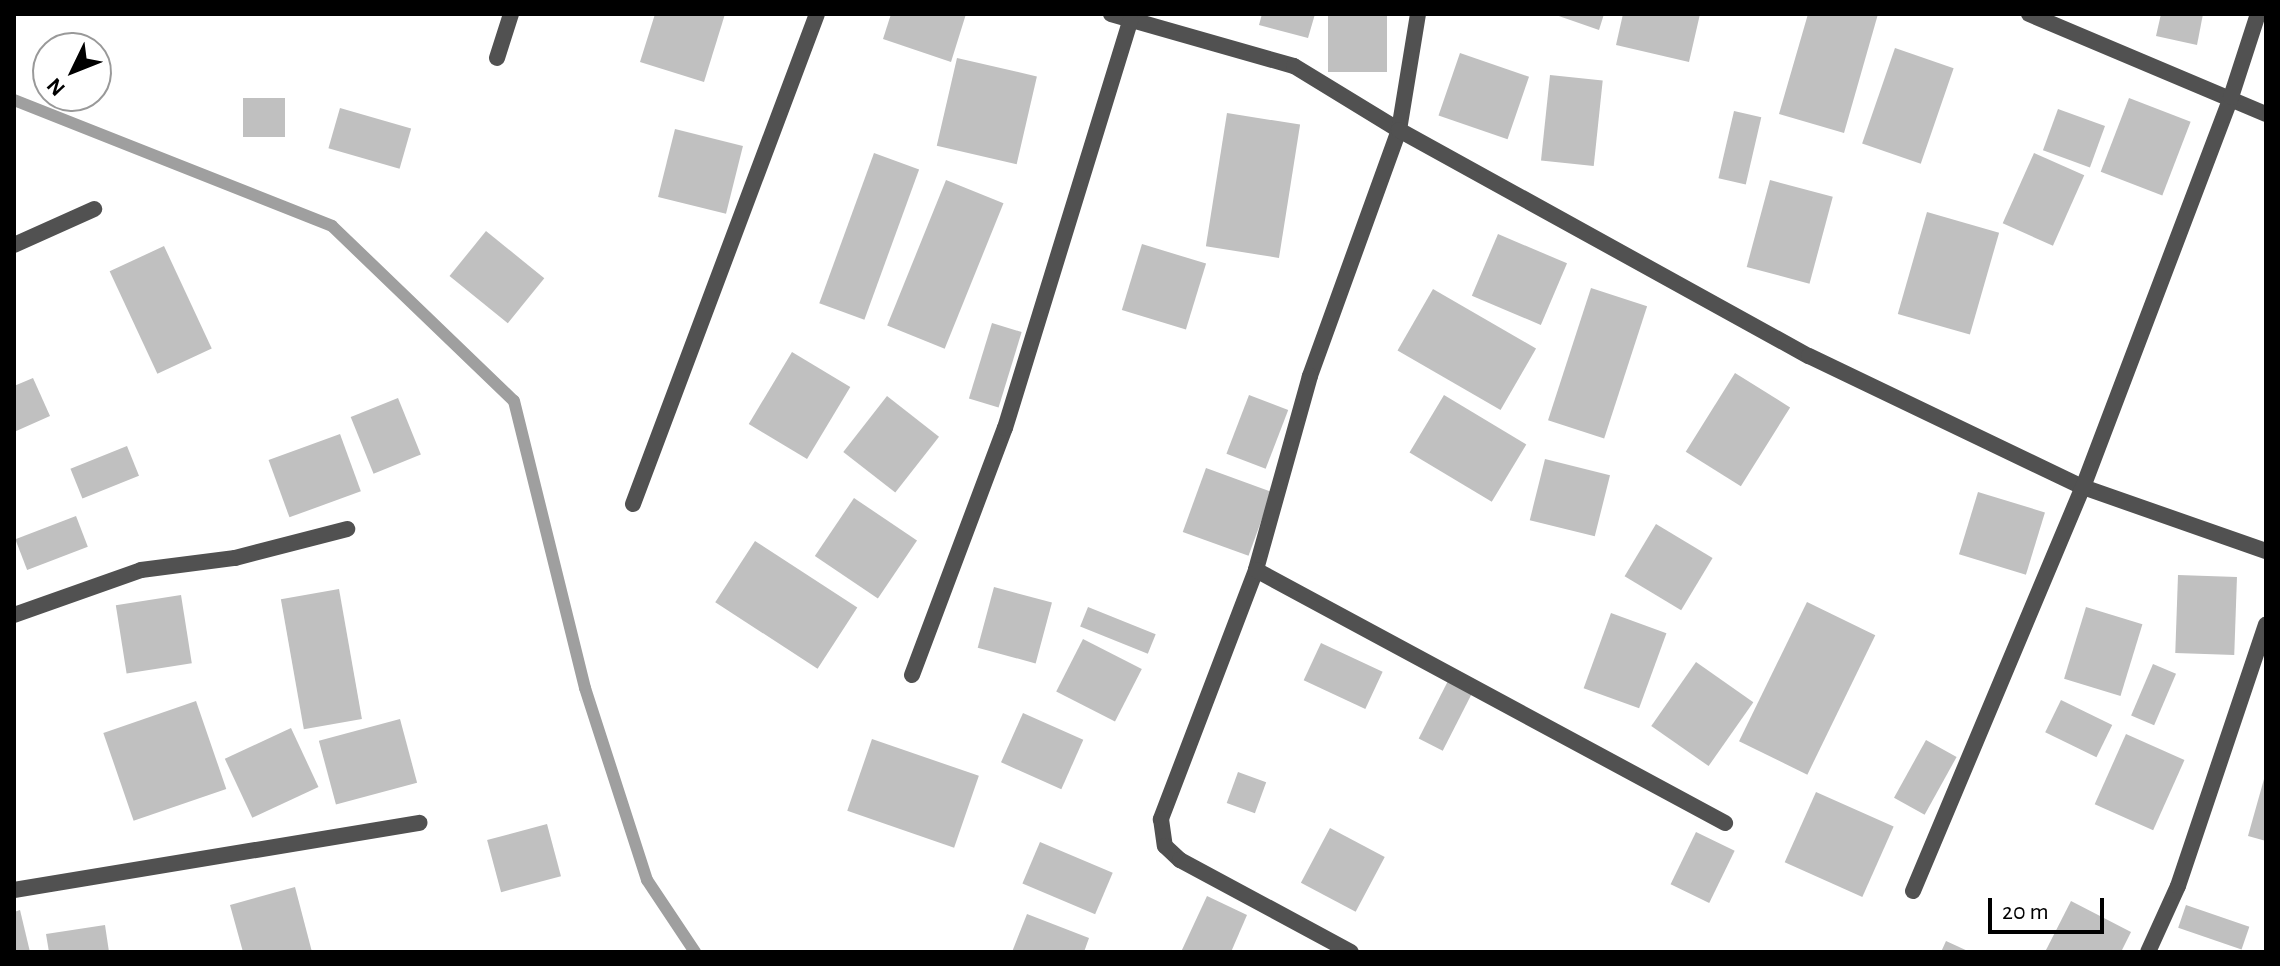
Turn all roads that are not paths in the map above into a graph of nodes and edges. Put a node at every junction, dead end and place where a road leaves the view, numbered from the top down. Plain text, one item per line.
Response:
1 (511, 14) edge
2 (817, 14) edge
3 (1111, 14) edge
4 (1418, 14) edge
5 (2029, 14) edge
6 (2258, 14) edge
7 (1130, 21) junction
8 (497, 58) dead end
9 (2231, 97) junction
10 (2266, 114) edge
11 (1399, 130) junction
12 (94, 209) dead end
13 (14, 245) edge
14 (2083, 487) junction
15 (633, 504) dead end
16 (347, 529) dead end
17 (2266, 551) edge
18 (1256, 570) junction
19 (14, 615) edge
20 (2266, 624) edge
21 (912, 675) dead end
22 (419, 823) dead end
23 (1725, 823) dead end
24 (14, 890) edge
25 (1913, 891) dead end
26 (1351, 952) edge
27 (2148, 952) edge

1 - 8 street
2 - 15 street
3 - 7 street
4 - 11 street
5 - 9 street
6 - 9 street
7 - 11 street
7 - 21 street
9 - 10 street
9 - 14 street
11 - 14 street
11 - 18 street
12 - 13 street
14 - 17 street
14 - 25 street
16 - 19 street
18 - 23 street
18 - 26 street
20 - 27 street
22 - 24 street

